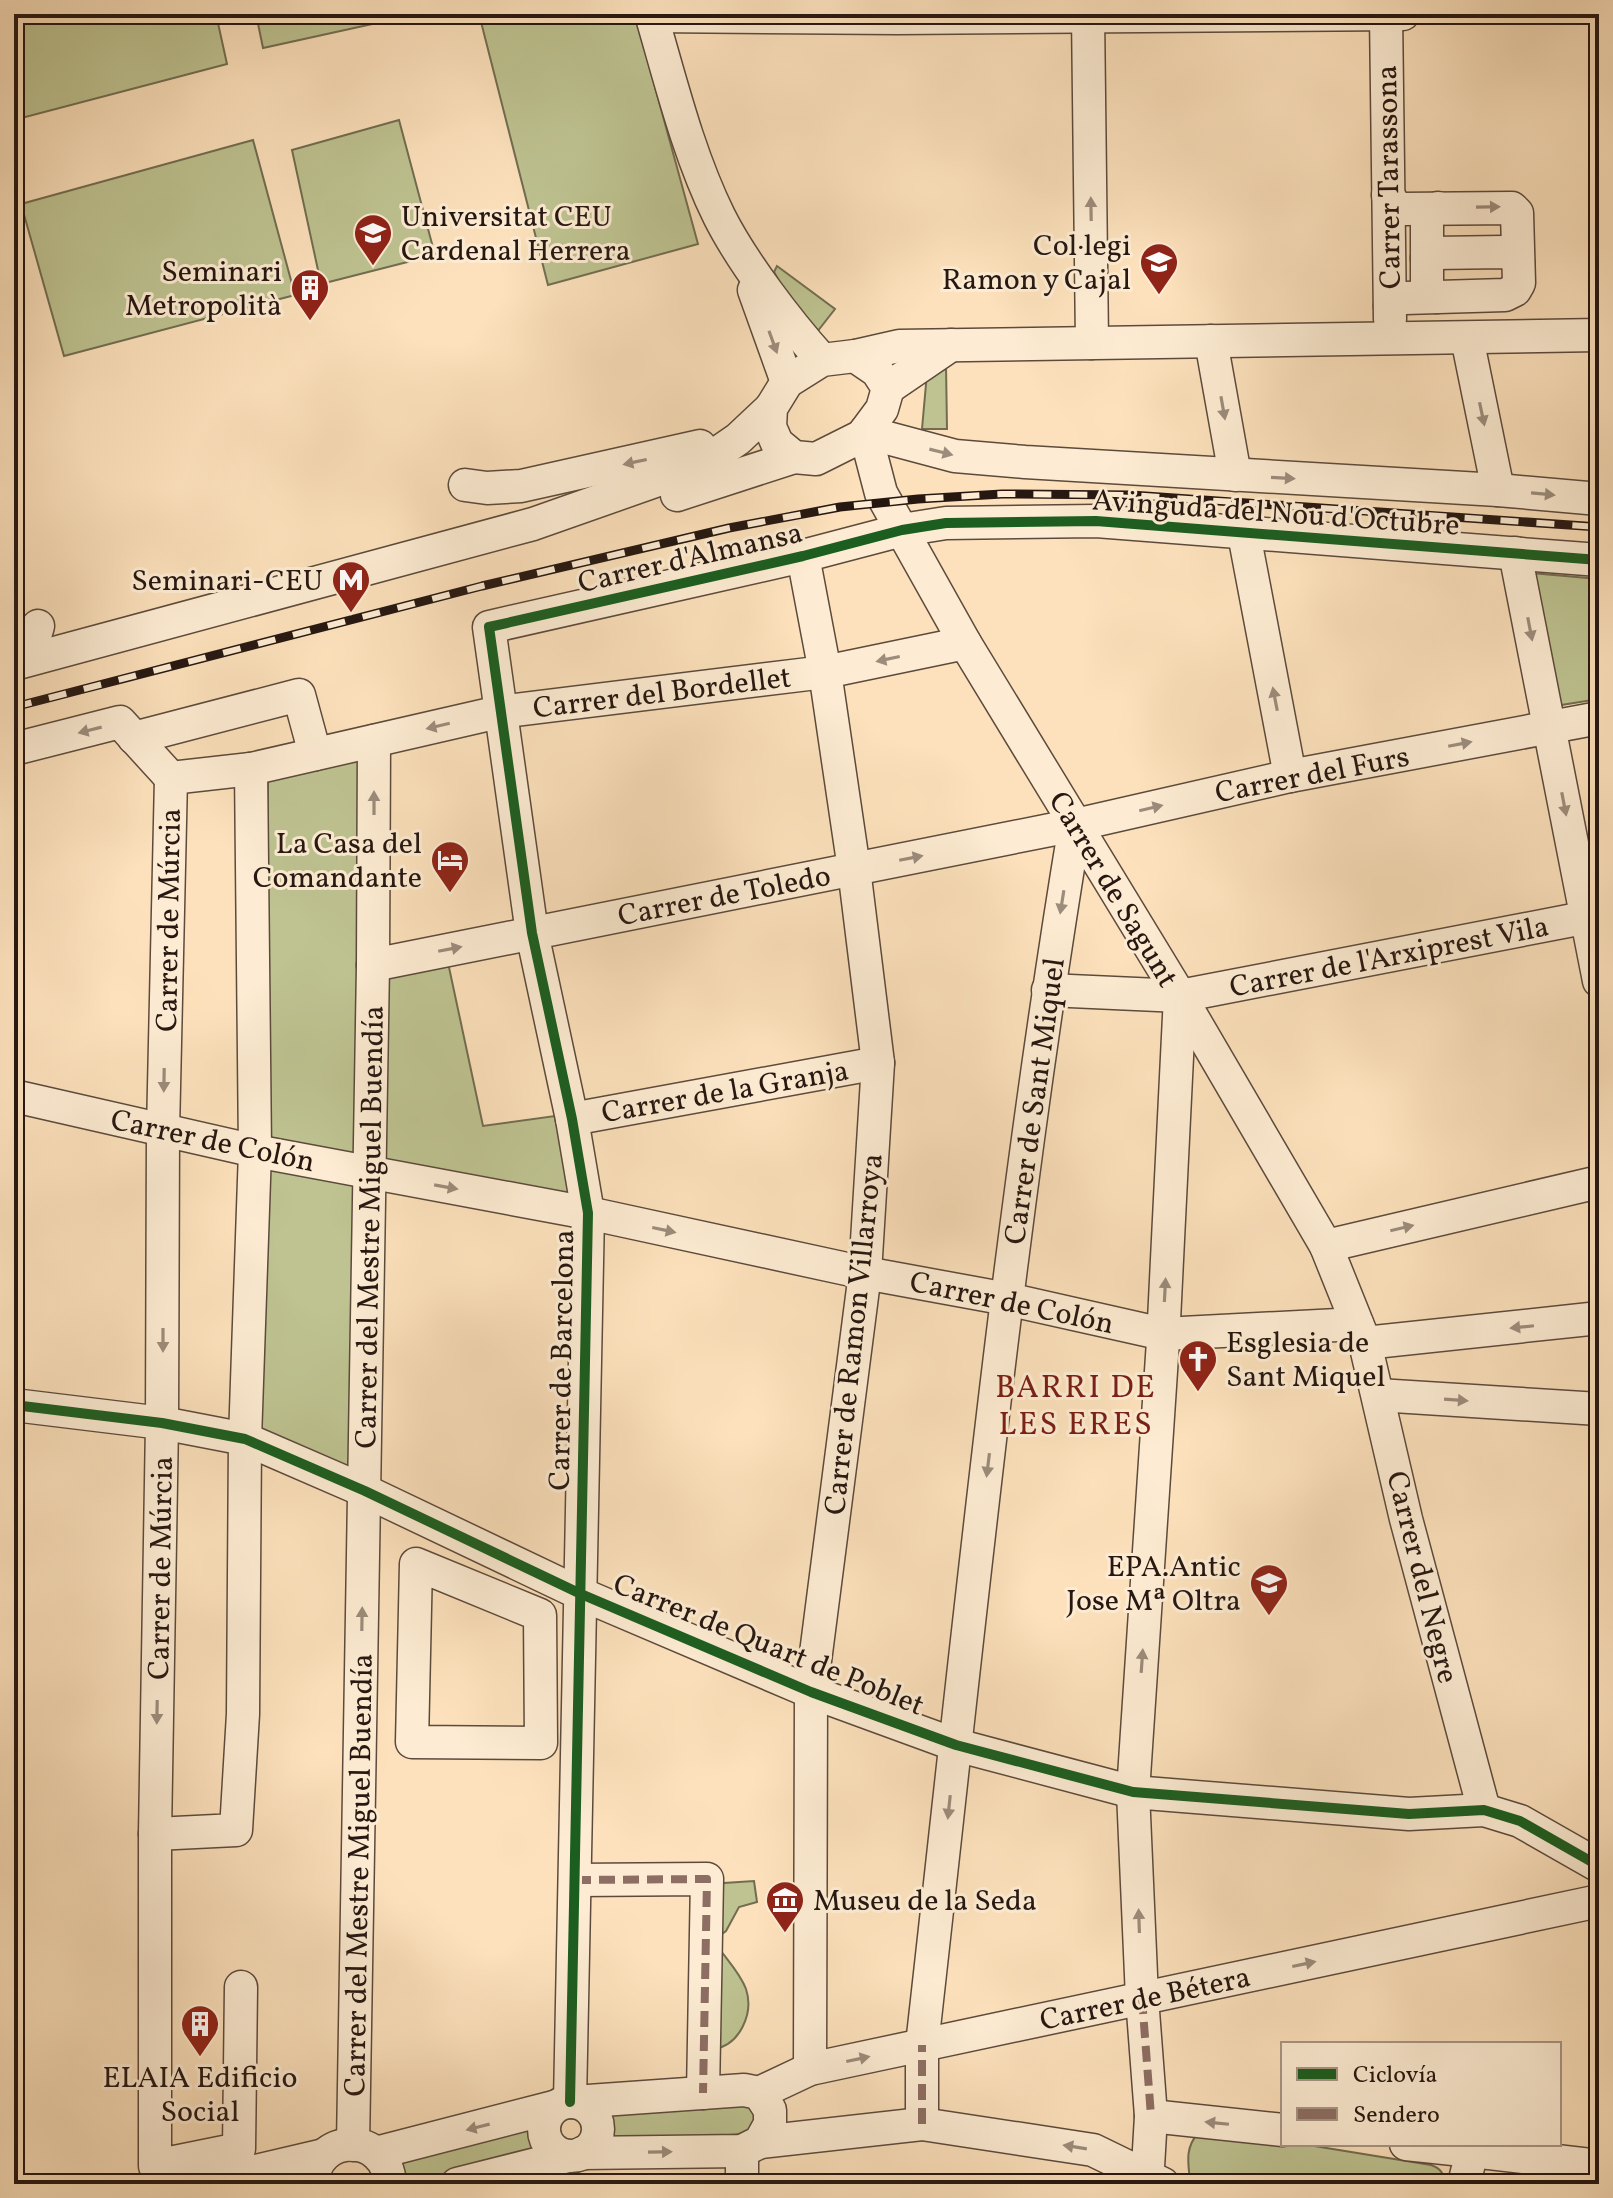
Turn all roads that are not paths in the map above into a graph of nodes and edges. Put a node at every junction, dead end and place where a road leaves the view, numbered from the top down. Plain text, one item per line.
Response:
1 (1386, 14) edge
2 (1403, 14) edge
3 (652, 15) edge
4 (1088, 15) edge
5 (898, 16) edge
6 (1388, 195) junction
7 (1438, 208) junction
8 (740, 250) junction
9 (1427, 258) junction
10 (1518, 263) junction
11 (1436, 297) junction
12 (1390, 306) junction
13 (1599, 335) edge
14 (1467, 338) junction
15 (1390, 340) junction
16 (1211, 341) junction
17 (1092, 343) junction
18 (952, 345) junction
19 (855, 356) junction
20 (822, 360) junction
21 (888, 388) junction
22 (779, 395) junction
23 (873, 436) junction
24 (738, 439) junction
25 (818, 461) junction
26 (1235, 475) junction
27 (465, 485) dead end
28 (880, 486) junction
29 (1498, 490) junction
30 (1599, 499) edge
31 (649, 506) junction
32 (533, 524) junction
33 (902, 530) junction
34 (1244, 534) junction
35 (1515, 553) junction
36 (803, 556) junction
37 (1599, 560) edge
38 (38, 626) dead end
39 (489, 627) joint
40 (965, 643) junction
41 (14, 651) edge
42 (14, 664) edge
43 (825, 672) junction
44 (499, 712) junction
45 (1599, 718) edge
46 (1550, 728) junction
47 (134, 738) junction
48 (374, 741) junction
49 (14, 749) edge
50 (315, 754) junction
51 (251, 769) junction
52 (1290, 776) junction
53 (171, 778) junction
54 (1075, 825) junction
55 (854, 869) junction
56 (1592, 917) edge
57 (532, 933) junction
58 (373, 965) junction
59 (1599, 981) edge
60 (1048, 990) junction
61 (1180, 996) junction
62 (878, 1063) junction
63 (14, 1096) edge
64 (572, 1119) junction
65 (163, 1131) junction
66 (255, 1151) junction
67 (369, 1173) junction
68 (1599, 1182) edge
69 (588, 1213) junction
70 (1326, 1246) junction
71 (865, 1273) junction
72 (1007, 1299) junction
73 (1599, 1318) edge
74 (1163, 1334) junction
75 (1361, 1334) junction
76 (1378, 1395) junction
77 (14, 1405) edge
78 (1599, 1409) edge
79 (162, 1423) junction
80 (245, 1439) junction
81 (365, 1491) junction
82 (581, 1594) junction
83 (811, 1692) junction
84 (361, 1708) junction
85 (413, 1708) junction
86 (956, 1745) junction
87 (1133, 1792) junction
88 (1484, 1810) junction
89 (155, 1834) junction
90 (1599, 1866) edge
91 (575, 1880) junction
92 (1599, 1901) edge
93 (241, 1987) dead end
94 (1142, 1998) junction
95 (922, 2045) junction
96 (810, 2069) junction
97 (703, 2093) junction
98 (759, 2093) junction
99 (566, 2104) junction
100 (1151, 2116) junction
101 (922, 2124) junction
102 (1281, 2130) edge
103 (751, 2146) junction
104 (1425, 2146) edge
105 (1472, 2151) junction
106 (342, 2159) edge
107 (575, 2162) edge
108 (1599, 2166) edge
109 (1152, 2181) edge
110 (201, 2184) edge
111 (390, 2184) edge
112 (457, 2184) edge
113 (742, 2184) edge
114 (1464, 2184) edge

1 - 2 street
1 - 4 street
1 - 6 street, Carrer Tarassona
3 - 5 street
3 - 8 street
4 - 5 street
17 -> 4 street
6 - 7 street
6 - 12 street, Carrer Tarassona
7 - 9 street
7 -> 10 street
8 - 20 street
8 -> 22 street
9 - 10 street
9 - 11 street
10 - 11 street
11 - 12 street
12 - 15 street, Carrer Tarassona
13 - 14 street
14 - 15 street
14 -> 29 street
15 - 16 street
16 - 17 street
16 -> 26 street
17 - 18 street
18 - 19 street
18 - 21 street
19 - 20 street
19 - 21 street
20 - 22 street
21 - 23 street
22 - 24 street
22 - 25 street
23 - 25 street
23 -> 26 street, Avinguda del Nou d'Octubre
23 - 28 street, Carrer de Sagunt
24 -> 27 street
24 - 32 street
25 - 28 street
25 - 31 street
25 - 31 street
26 -> 29 street, Avinguda del Nou d'Octubre
28 - 33 street, Carrer de Sagunt
29 -> 30 street, Avinguda del Nou d'Octubre
31 - 32 street
32 - 42 street
33 - 34 street, Avinguda del Nou d'Octubre
33 - 36 street, Carrer d'Almansa
33 - 40 street, Carrer de Sagunt
34 - 35 street, Avinguda del Nou d'Octubre
52 -> 34 street
35 - 37 street, Avinguda del Nou d'Octubre
35 -> 46 street
36 - 39 street, Carrer d'Almansa
36 - 43 street, Carrer de Ramon Villarroya
38 - 41 street
39 - 44 street, Carrer de Barcelona
40 -> 43 street, Carrer del Bordellet
40 - 54 street, Carrer de Sagunt
43 - 44 street, Carrer del Bordellet
43 - 55 street, Carrer de Ramon Villarroya
44 -> 48 street, Carrer del Bordellet
44 - 57 street, Carrer de Barcelona
45 - 46 street, Carrer del Furs
52 -> 46 street, Carrer del Furs
46 -> 56 street
47 -> 49 street
47 - 50 street
47 - 53 street
48 - 50 street, Carrer del Bordellet
58 -> 48 street, Carrer del Mestre Miguel Buendía
50 - 51 street, Carrer del Bordellet
51 - 53 street, Carrer del Bordellet
51 - 66 street
54 -> 52 street, Carrer del Furs
53 -> 65 street, Carrer de Múrcia
55 -> 54 street, Carrer de Toledo
54 -> 60 street, Carrer de Sant Miquel
54 - 61 street, Carrer de Sagunt
55 - 57 street, Carrer de Toledo
55 - 62 street, Carrer de Ramon Villarroya
56 - 59 street
56 - 61 street, Carrer de l'Arxiprest Vila
58 -> 57 street, Carrer de Toledo
57 - 64 street, Carrer de Barcelona
58 - 67 street, Carrer del Mestre Miguel Buendía
60 - 61 street, Carrer de l'Arxiprest Vila
60 - 72 street, Carrer de Sant Miquel
61 - 70 street, Carrer de Sagunt
74 -> 61 street
62 - 64 street, Carrer de la Granja
62 - 71 street, Carrer de Ramon Villarroya
63 - 65 street, Carrer de Colón
64 - 69 street, Carrer de Barcelona
65 - 66 street, Carrer de Colón
65 -> 79 street, Carrer de Múrcia
66 - 67 street, Carrer de Colón
66 - 80 street
67 -> 69 street, Carrer de Colón
67 - 81 street, Carrer del Mestre Miguel Buendía
70 -> 68 street
69 -> 71 street, Carrer de Colón
69 - 82 street, Carrer de Barcelona
70 - 75 street, Carrer de Sagunt
71 - 72 street, Carrer de Colón
71 - 83 street, Carrer de Ramon Villarroya
72 - 74 street, Carrer de Colón
72 -> 86 street, Carrer de Sant Miquel
73 -> 75 street, Carrer de Colón
74 - 75 street, Carrer de Colón
87 -> 74 street
75 - 76 street, Carrer del Negre
76 -> 78 street
76 - 88 street, Carrer del Negre
77 - 79 street, Carrer de Quart de Poblet
79 - 80 street, Carrer de Quart de Poblet
79 -> 89 street, Carrer de Múrcia
80 - 81 street, Carrer de Quart de Poblet
80 - 89 street
81 - 82 street, Carrer de Quart de Poblet
84 -> 81 street, Carrer del Mestre Miguel Buendía
82 - 83 street, Carrer de Quart de Poblet
82 - 91 street, Carrer de Barcelona
83 - 86 street, Carrer de Quart de Poblet
83 - 96 street, Carrer de Ramon Villarroya
84 - 85 street
84 - 106 street, Carrer del Mestre Miguel Buendía
85 - 85 street
86 - 87 street, Carrer de Quart de Poblet
86 -> 95 street, Carrer de Sant Miquel
87 - 88 street, Carrer de Quart de Poblet
94 -> 87 street
88 - 90 street, Carrer de Quart de Poblet
89 - 93 street, Carrer de Múrcia
91 - 97 street
91 - 99 street, Carrer de Barcelona
94 -> 92 street, Carrer de Bétera
94 - 95 street, Carrer de Bétera
94 - 100 street
96 -> 95 street, Carrer de Bétera
95 - 101 street, Carrer de Sant Miquel
96 - 98 street, Carrer de Bétera
97 - 98 street, Carrer de Bétera
97 - 99 street, Carrer de Bétera
98 - 103 street
99 -> 106 street, Carrer de Bétera
99 - 107 street
99 - 107 street
102 -> 100 street
100 - 109 street
101 - 103 street
109 -> 101 street
107 -> 103 street
103 - 113 street
104 - 105 street
105 - 108 street
105 - 114 street
106 - 110 street, Carrer de Bétera
106 - 111 street
107 - 112 street

